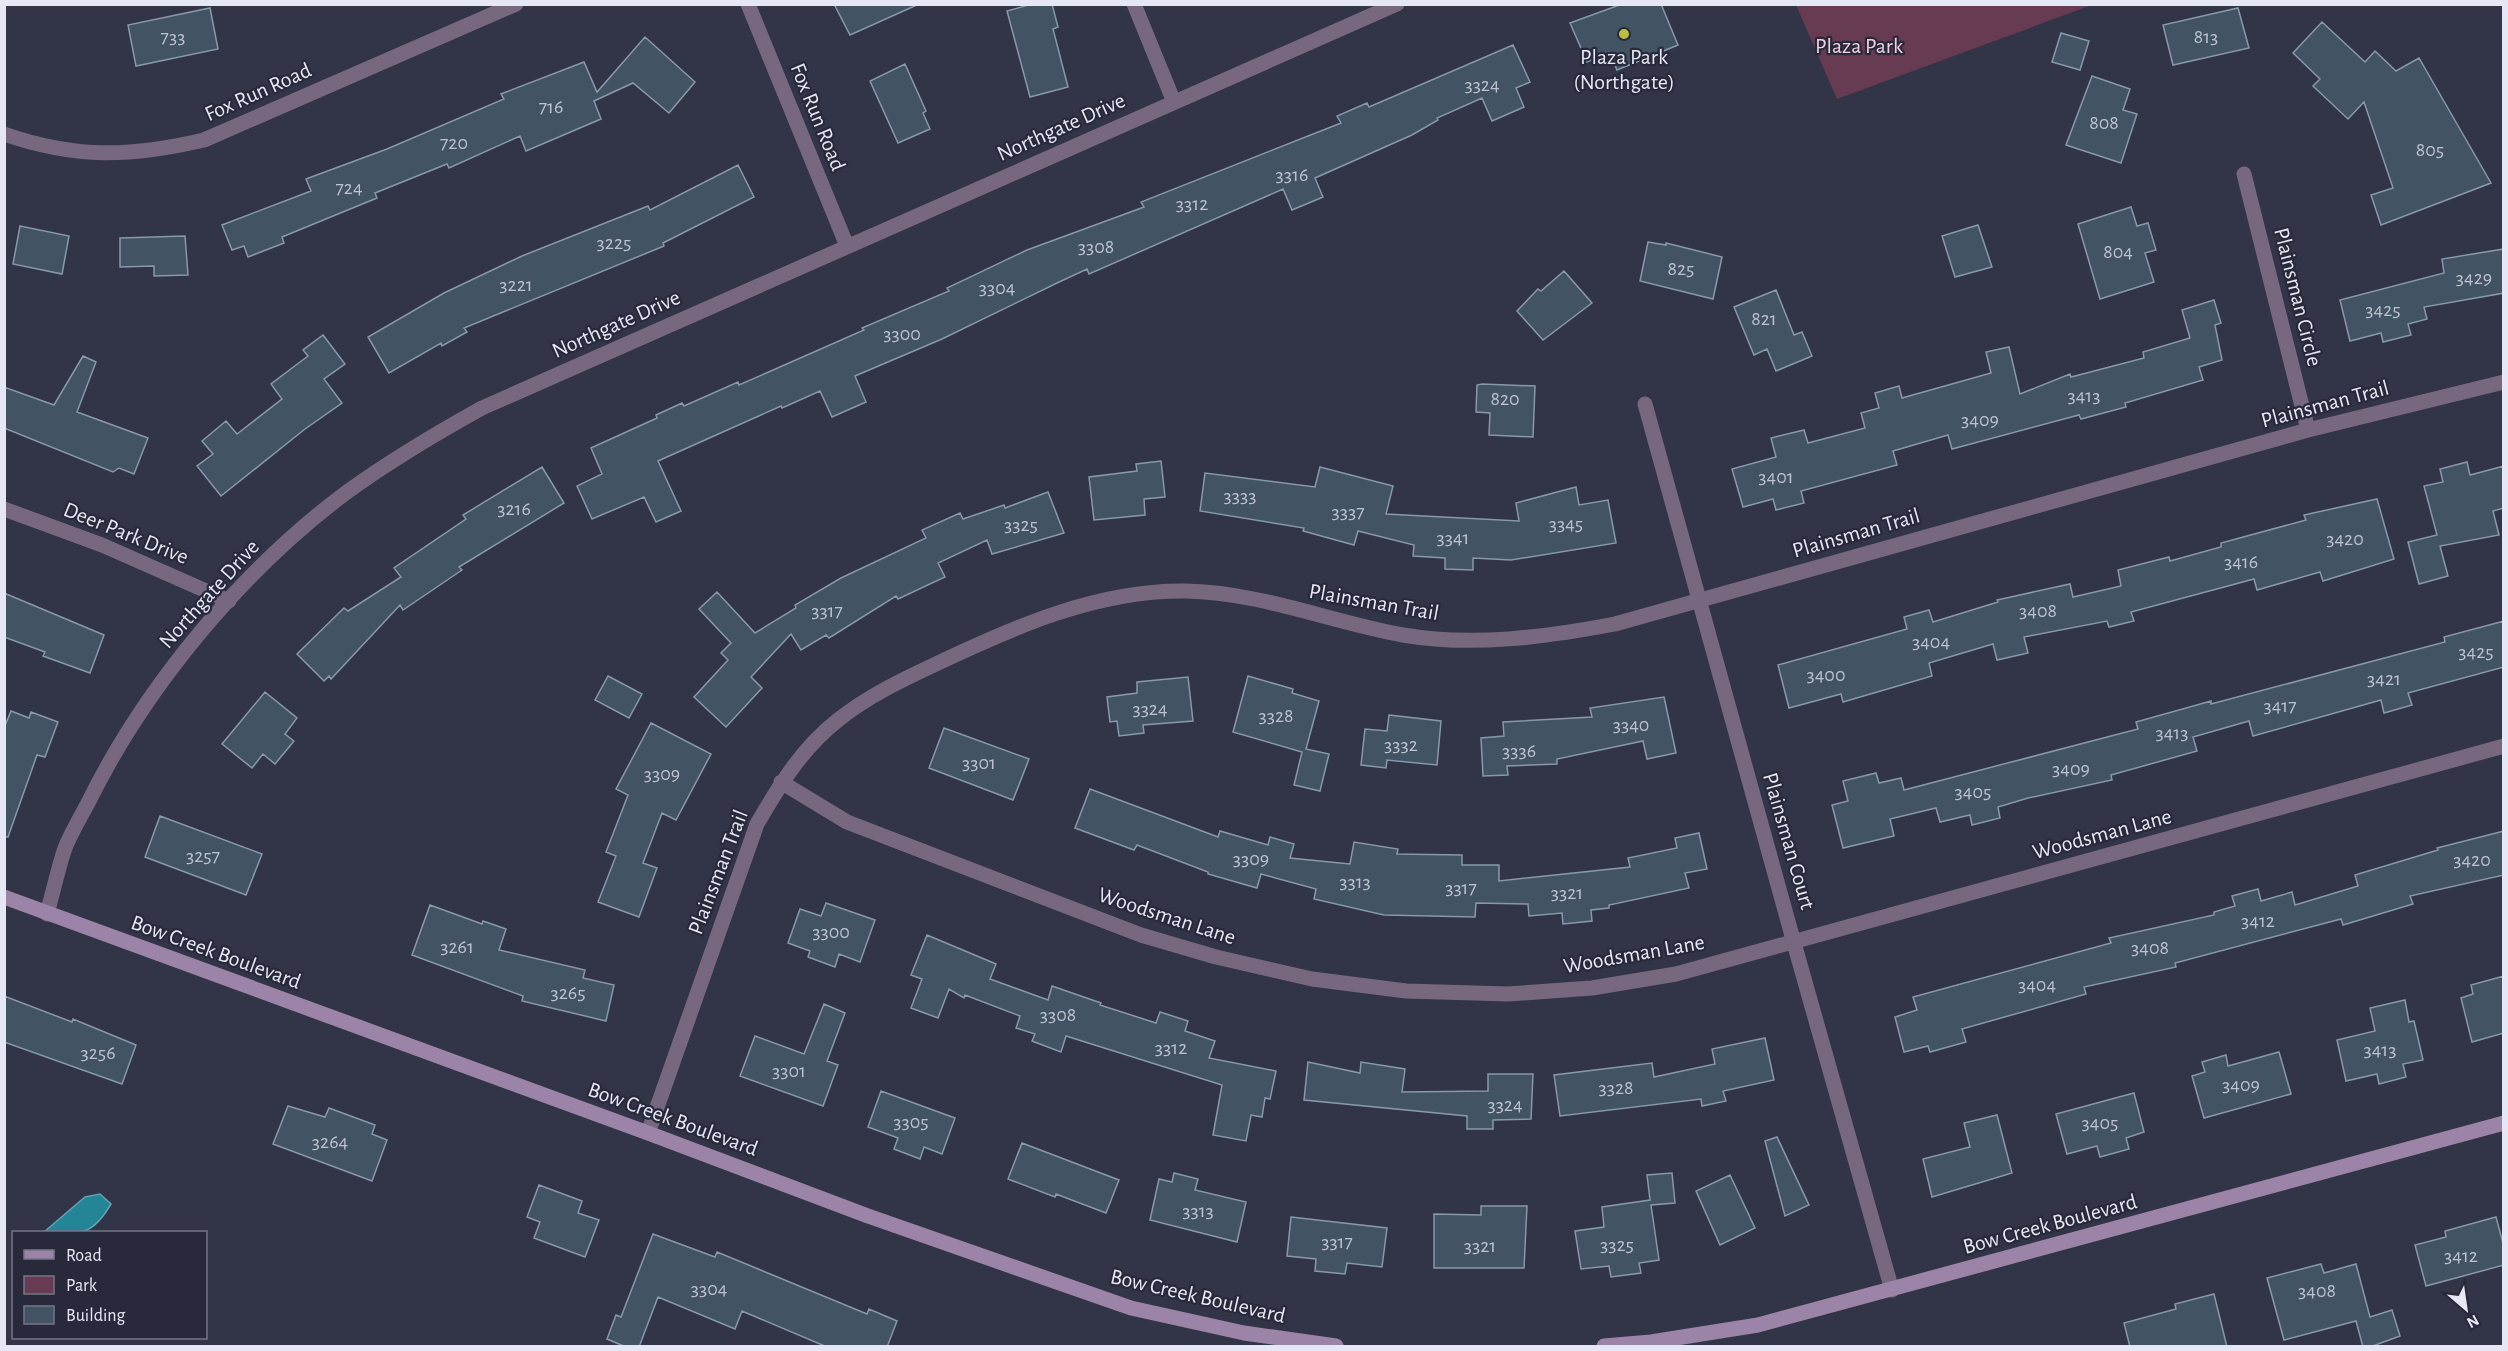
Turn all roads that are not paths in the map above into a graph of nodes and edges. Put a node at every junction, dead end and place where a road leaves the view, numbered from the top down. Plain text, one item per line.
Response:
1 (516, 4) edge
2 (748, 4) edge
3 (1134, 4) edge
4 (1397, 4) edge
5 (1174, 102) junction
6 (4, 134) edge
7 (2244, 174) dead end
8 (847, 246) junction
9 (2504, 382) edge
10 (1645, 404) dead end
11 (2308, 430) junction
12 (4, 509) edge
13 (229, 601) junction
14 (1698, 601) junction
15 (2504, 746) edge
16 (781, 782) junction
17 (4, 897) edge
18 (47, 914) junction
19 (1794, 943) junction
20 (2504, 1124) edge
21 (648, 1133) junction
22 (1892, 1290) junction
23 (1336, 1347) edge
24 (1604, 1347) edge

1 - 6 street, Fox Run Road
2 - 8 street, Fox Run Road
3 - 5 street
4 - 5 street, Northgate Drive
5 - 8 street, Northgate Drive
7 - 11 street, Plainsman Circle
8 - 13 street, Northgate Drive
9 - 11 street, Plainsman Trail
10 - 14 street, Plainsman Court
11 - 14 street, Plainsman Trail
12 - 13 street, Deer Park Drive
13 - 18 street, Northgate Drive
14 - 16 street, Plainsman Trail
14 - 19 street, Plainsman Court
15 - 19 street, Woodsman Lane
16 - 19 street, Woodsman Lane
16 - 21 street, Plainsman Trail
17 - 18 street, Bow Creek Boulevard
18 - 21 street, Bow Creek Boulevard
19 - 22 street, Plainsman Court
20 - 22 street, Bow Creek Boulevard
21 - 23 street, Bow Creek Boulevard
22 - 24 street, Bow Creek Boulevard

